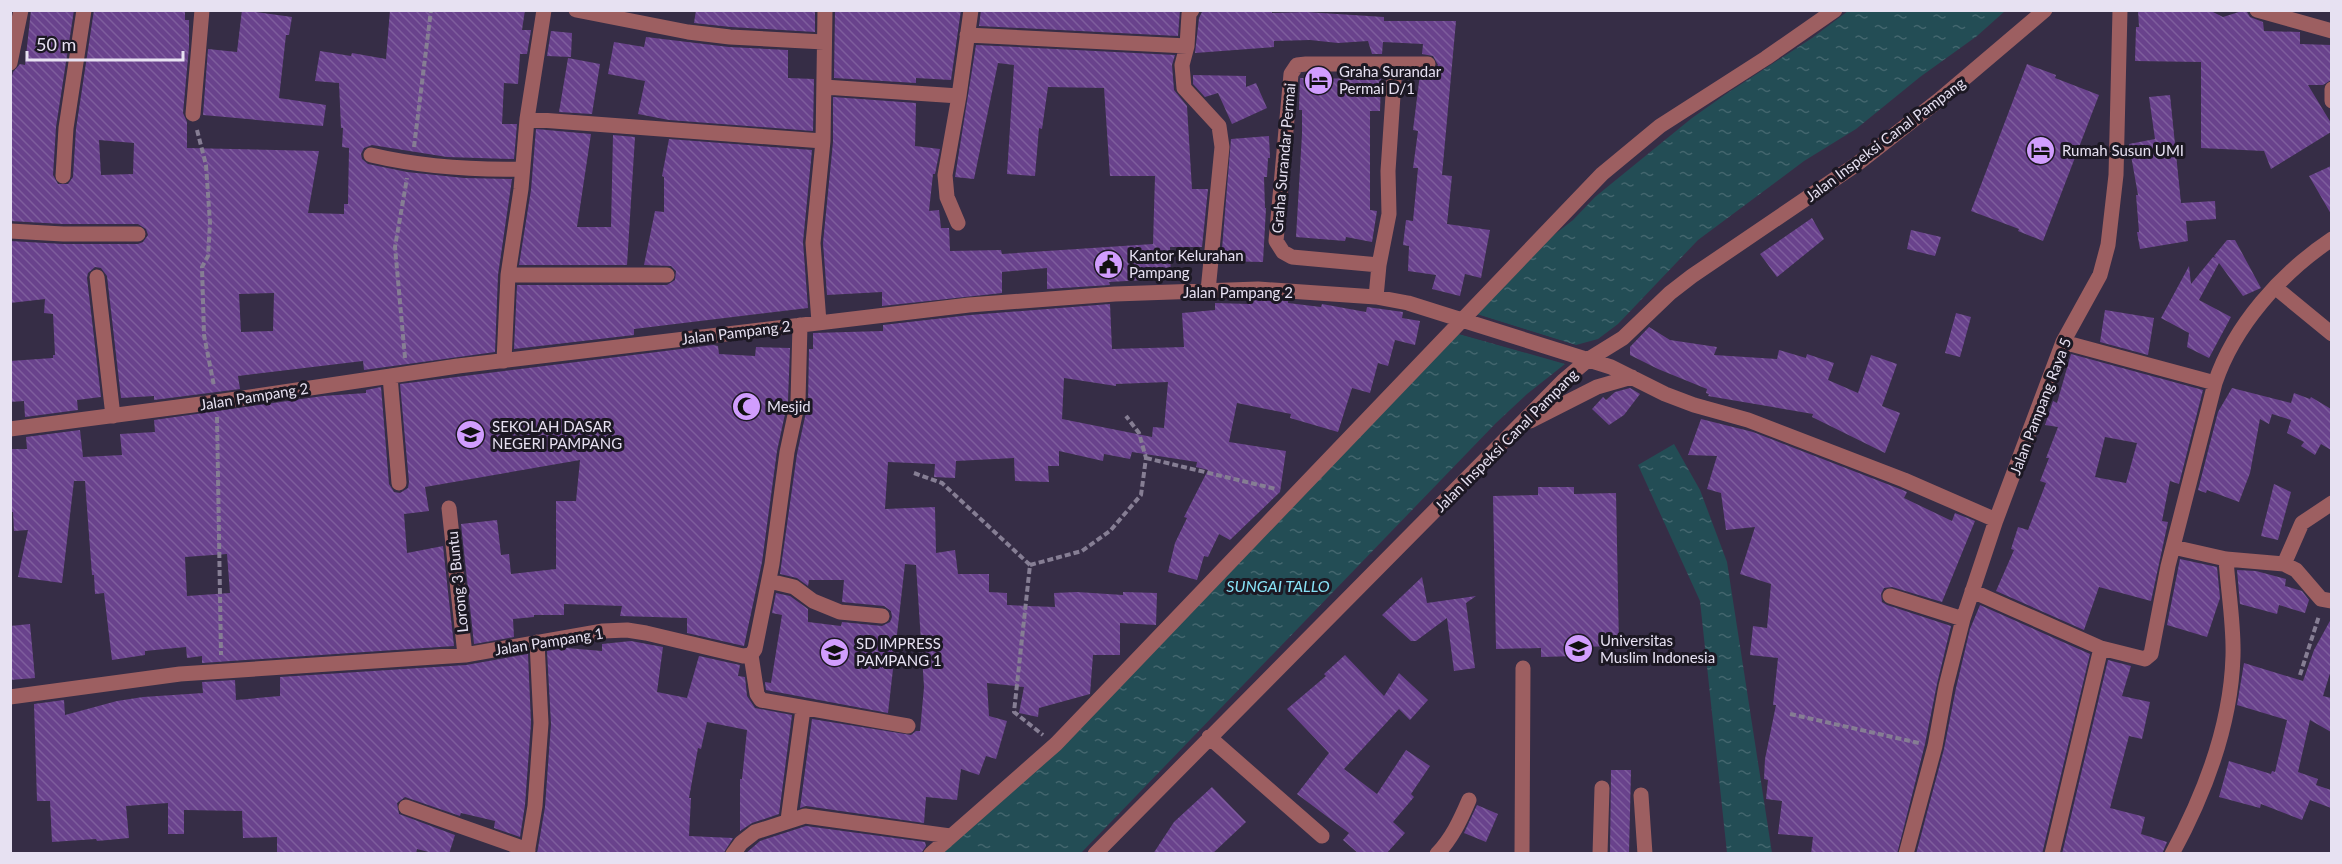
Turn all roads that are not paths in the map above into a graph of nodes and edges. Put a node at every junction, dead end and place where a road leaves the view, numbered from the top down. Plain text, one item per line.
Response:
1 (21, 10) edge
2 (84, 10) edge
3 (202, 10) edge
4 (544, 10) edge
5 (576, 10) edge
6 (825, 10) edge
7 (971, 10) edge
8 (1192, 10) edge
9 (1835, 10) edge
10 (2045, 10) edge
11 (2120, 10) edge
12 (2257, 10) edge
13 (2331, 31) edge
14 (967, 35) junction
15 (824, 42) junction
16 (1186, 46) junction
17 (10, 63) edge
18 (1428, 64) dead end
19 (1395, 65) junction
20 (824, 87) junction
21 (2331, 89) edge
22 (959, 96) junction
23 (2331, 101) edge
24 (193, 114) dead end
25 (527, 118) junction
26 (823, 141) junction
27 (371, 155) dead end
28 (522, 169) junction
29 (63, 176) dead end
30 (958, 223) dead end
31 (10, 231) edge
32 (138, 234) dead end
33 (2331, 239) edge
34 (1379, 265) junction
35 (508, 275) junction
36 (667, 275) dead end
37 (97, 277) dead end
38 (2276, 288) junction
39 (1208, 291) junction
40 (1376, 297) junction
41 (819, 322) junction
42 (1466, 322) junction
43 (800, 325) junction
44 (2331, 334) edge
45 (2063, 342) junction
46 (1589, 359) junction
47 (504, 361) junction
48 (398, 374) junction
49 (1632, 377) junction
50 (2215, 383) junction
51 (113, 416) junction
52 (10, 429) edge
53 (1516, 429) junction
54 (399, 483) dead end
55 (2331, 503) edge
56 (449, 508) dead end
57 (1996, 520) junction
58 (2173, 547) junction
59 (2226, 559) junction
60 (2284, 564) junction
61 (769, 581) junction
62 (1972, 591) junction
63 (1890, 596) dead end
64 (2328, 601) edge
65 (882, 616) dead end
66 (1963, 619) junction
67 (537, 642) junction
68 (2101, 648) junction
69 (465, 655) junction
70 (751, 655) junction
71 (1523, 668) dead end
72 (10, 697) edge
73 (803, 709) junction
74 (908, 726) dead end
75 (1209, 737) junction
76 (1602, 788) dead end
77 (1641, 795) dead end
78 (1469, 800) dead end
79 (406, 807) dead end
80 (788, 820) junction
81 (950, 836) junction
82 (1322, 836) dead end
83 (528, 852) edge
84 (733, 854) edge
85 (932, 854) edge
86 (1095, 854) edge
87 (1437, 854) edge
88 (1522, 854) edge
89 (1600, 854) edge
90 (1646, 854) edge
91 (1906, 854) edge
92 (2052, 854) edge
93 (2172, 854) edge

1 - 17 street
2 - 29 street
3 - 24 street
4 - 25 street
5 - 15 street
6 - 15 street
7 - 14 street
8 - 16 street
9 - 42 street
10 - 46 street, Jalan Inspeksi Canal Pampang
11 - 45 street, Jalan Pampang Raya 5
12 - 13 street
14 - 16 street
14 - 22 street
15 - 20 street
16 - 39 street
18 - 19 street, Graha Surandar Permai
19 - 34 street
19 - 34 street, Graha Surandar Permai
20 - 22 street
20 - 26 street
21 - 23 street
22 - 30 street
25 - 26 street
25 - 28 street
26 - 41 street
27 - 28 street
28 - 35 street
31 - 32 street
33 - 38 street
34 - 40 street
35 - 36 street
35 - 47 street
37 - 51 street
38 - 44 street
38 - 50 street
39 - 40 street, Jalan Pampang 2
39 - 41 street, Jalan Pampang 2
40 - 42 street, Jalan Pampang 2
41 - 43 street, Jalan Pampang 2
42 - 46 street, Jalan Pampang 2
42 - 81 street
43 - 47 street, Jalan Pampang 2
43 - 61 street
45 - 50 street
45 - 57 street, Jalan Pampang Raya 5
46 - 49 street
46 - 53 street, Jalan Inspeksi Canal Pampang
47 - 48 street, Jalan Pampang 2
48 - 51 street, Jalan Pampang 2
48 - 54 street
49 - 53 street
49 - 57 street
50 - 58 street
51 - 52 street, Jalan Pampang 2
53 - 75 street, Jalan Inspeksi Canal Pampang
55 - 60 street
56 - 69 street, Lorong 3 Buntu
57 - 62 street, Jalan Pampang Raya 5
58 - 59 street
58 - 68 street
59 - 60 street
59 - 93 street
60 - 64 street
61 - 65 street
61 - 70 street
62 - 66 street, Jalan Pampang Raya 5
62 - 68 street
63 - 66 street
66 - 91 street, Jalan Pampang Raya 5
67 - 69 street, Jalan Pampang 1
67 - 70 street, Jalan Pampang 1
67 - 83 street
68 - 92 street
69 - 72 street, Jalan Pampang 1
70 - 73 street
71 - 88 street
73 - 74 street
73 - 80 street
75 - 82 street
75 - 86 street, Jalan Inspeksi Canal Pampang
76 - 89 street
77 - 90 street
78 - 87 street
79 - 83 street
80 - 81 street
80 - 84 street
81 - 85 street

